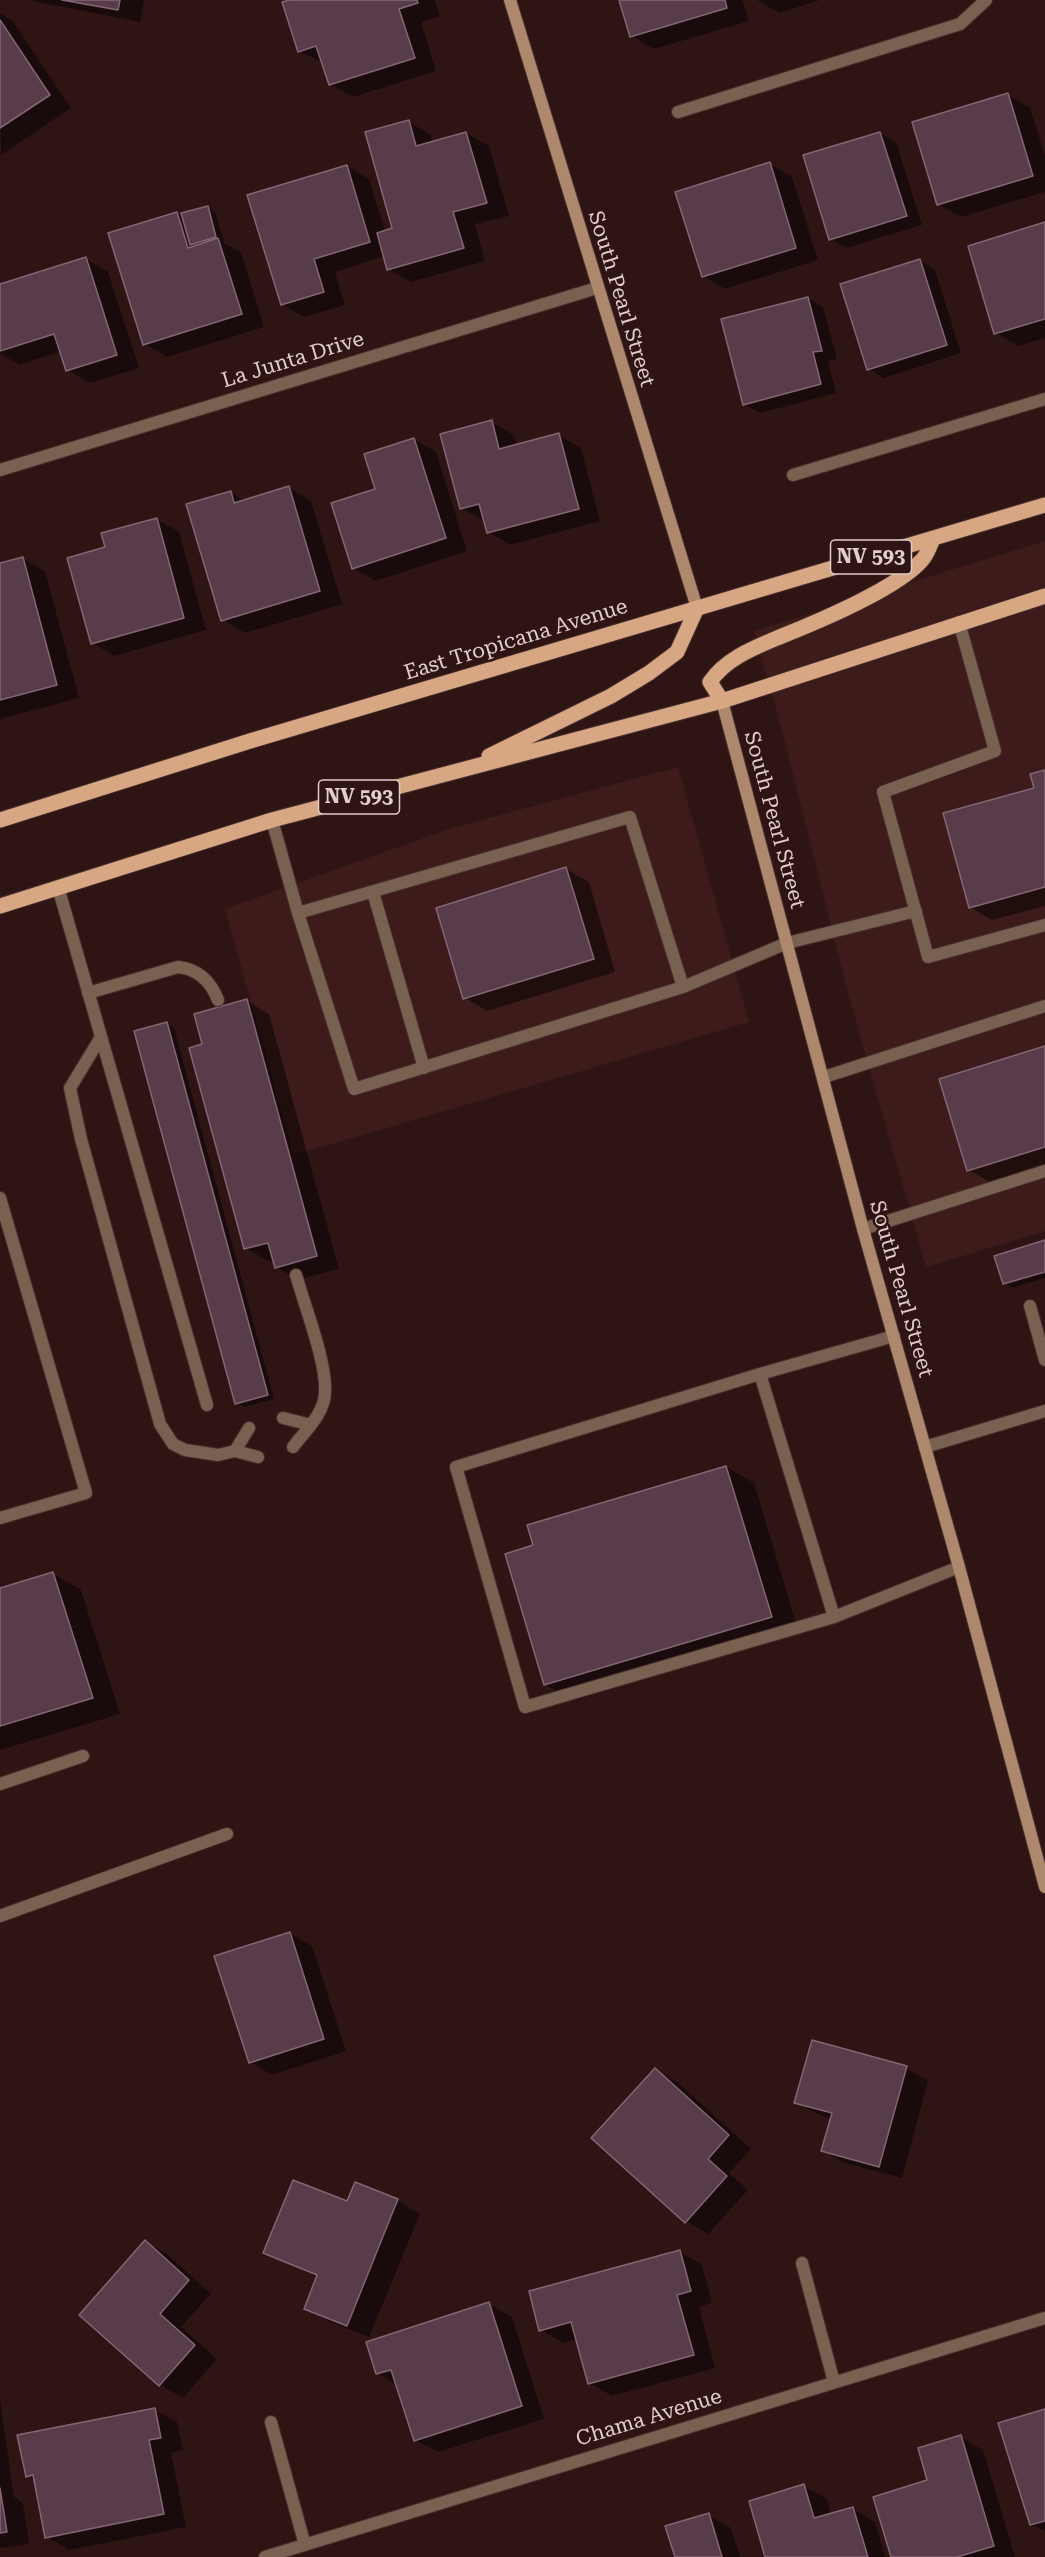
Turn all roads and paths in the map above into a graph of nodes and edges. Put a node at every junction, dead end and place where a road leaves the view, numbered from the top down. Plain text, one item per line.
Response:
1 (510, 0) edge
2 (986, 0) edge
3 (678, 112) dead end
4 (597, 288) junction
5 (1045, 399) edge
6 (0, 470) edge
7 (793, 475) dead end
8 (1045, 505) edge
9 (933, 540) junction
10 (1045, 596) edge
11 (697, 608) junction
12 (959, 622) junction
13 (722, 701) junction
14 (456, 772) junction
15 (0, 820) edge
16 (272, 820) junction
17 (58, 887) junction
18 (373, 892) junction
19 (0, 906) edge
20 (916, 911) junction
21 (298, 914) junction
22 (1045, 925) edge
23 (788, 943) junction
24 (683, 987) junction
25 (88, 993) junction
26 (218, 1000) dead end
27 (1045, 1006) edge
28 (101, 1037) junction
29 (424, 1068) junction
30 (824, 1077) junction
31 (1045, 1171) edge
32 (0, 1198) edge
33 (863, 1229) junction
34 (296, 1275) dead end
35 (1030, 1306) dead end
36 (894, 1336) junction
37 (1045, 1360) edge
38 (760, 1374) junction
39 (207, 1405) dead end
40 (1045, 1411) edge
41 (284, 1418) dead end
42 (311, 1425) junction
43 (249, 1428) dead end
44 (293, 1446) dead end
45 (925, 1447) junction
46 (236, 1451) junction
47 (258, 1457) dead end
48 (0, 1518) edge
49 (959, 1567) junction
50 (834, 1617) junction
51 (83, 1756) dead end
52 (0, 1784) edge
53 (227, 1834) dead end
54 (1045, 1887) edge
55 (0, 1916) edge
56 (802, 2263) dead end
57 (1045, 2318) edge
58 (834, 2382) junction
59 (271, 2422) dead end
60 (305, 2545) junction
61 (265, 2557) edge

1 - 4 street, South Pearl Street
2 - 3 street
4 - 6 street, La Junta Drive
4 - 11 street, South Pearl Street
5 - 7 street
8 - 9 main road, East Tropicana Avenue / NV 593
9 - 11 main road, East Tropicana Avenue / NV 593
9 - 13 main road
10 - 12 main road, NV 593
11 - 14 main road
11 - 15 main road, East Tropicana Avenue / NV 593
12 - 13 main road, NV 593
12 - 20 street
13 - 14 main road, NV 593
13 - 23 street, South Pearl Street
14 - 16 main road, NV 593
16 - 17 main road, NV 593
16 - 21 street
17 - 19 main road, NV 593
17 - 25 street
18 - 21 street
18 - 24 street
18 - 29 street
20 - 22 street
20 - 23 street
21 - 29 street
23 - 24 street
23 - 30 street, South Pearl Street
24 - 29 street
25 - 26 street
25 - 28 street
27 - 30 street
28 - 39 street
28 - 46 street
30 - 33 street, South Pearl Street
31 - 33 street
32 - 48 street
33 - 36 street, South Pearl Street
34 - 42 street
35 - 37 street
36 - 38 street
36 - 45 street, South Pearl Street
38 - 50 street
38 - 50 street
40 - 45 street
41 - 42 street
42 - 44 street
43 - 46 street
45 - 49 street, South Pearl Street
46 - 47 street
49 - 50 street
49 - 54 street, South Pearl Street
51 - 52 street
53 - 55 street
56 - 58 street
57 - 58 street, Chama Avenue
58 - 60 street, Chama Avenue
59 - 60 street
60 - 61 street, Chama Avenue

